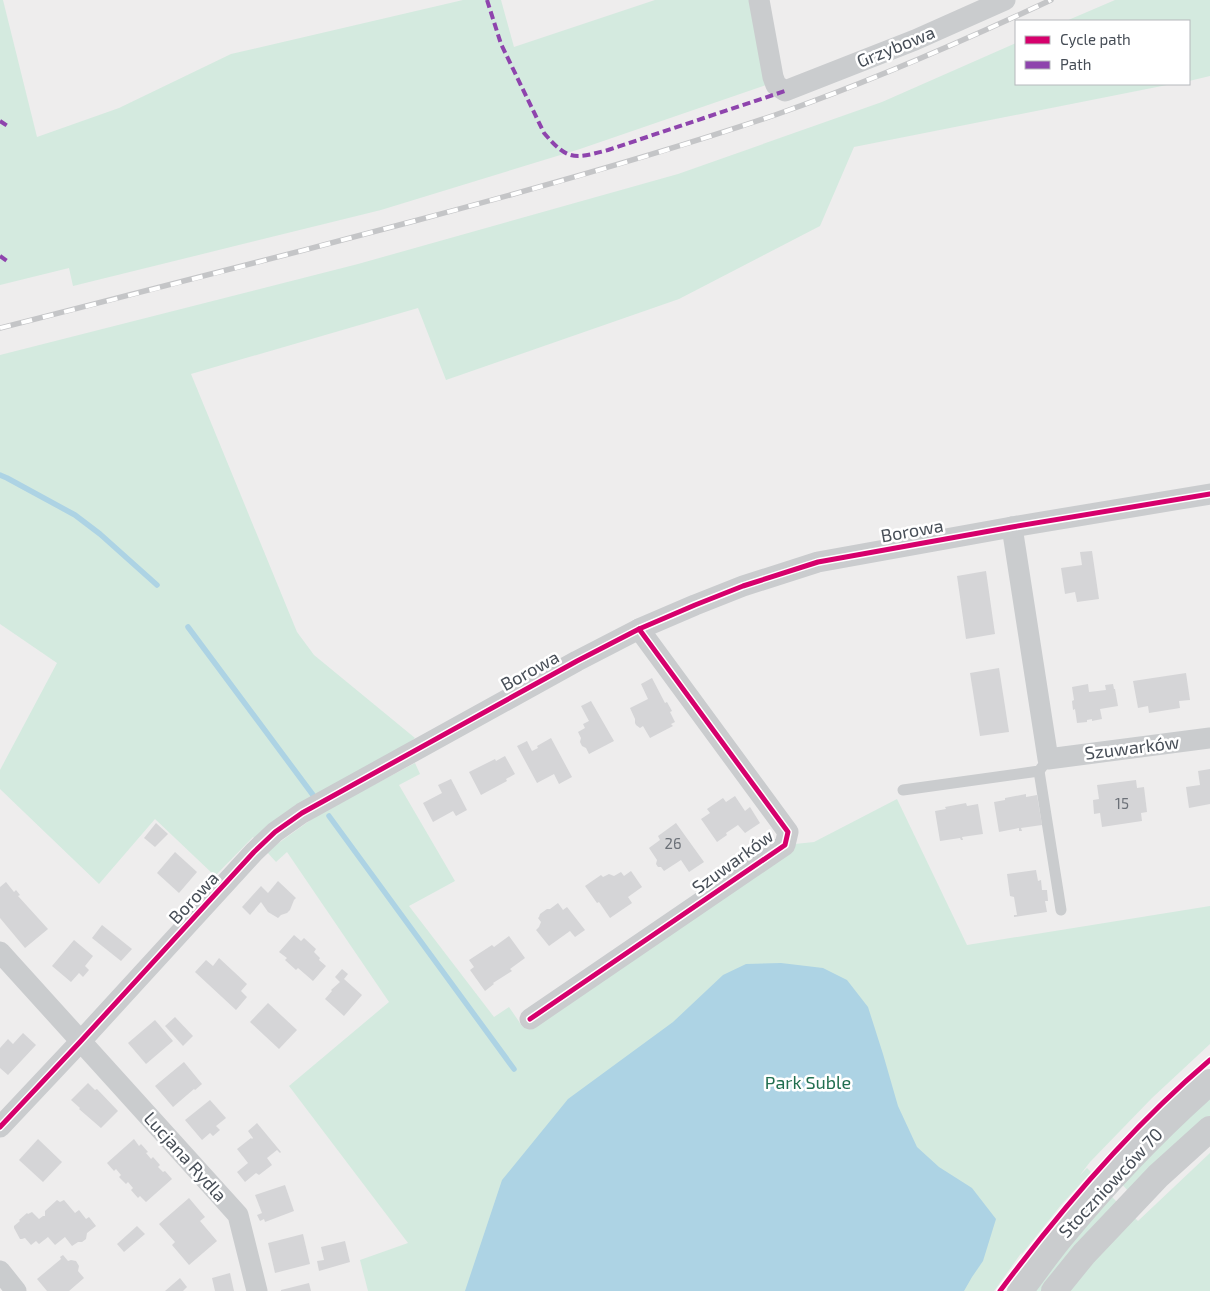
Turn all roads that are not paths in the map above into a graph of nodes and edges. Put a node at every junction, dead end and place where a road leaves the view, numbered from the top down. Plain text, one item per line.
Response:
1 (759, 0) edge
2 (1005, 0) edge
3 (1210, 494) edge
4 (1012, 527) junction
5 (638, 629) junction
6 (1210, 738) edge
7 (1043, 765) junction
8 (902, 790) dead end
9 (1061, 910) dead end
10 (0, 952) edge
11 (530, 1019) dead end
12 (80, 1042) junction
13 (1210, 1082) edge
14 (0, 1127) edge
15 (1210, 1129) edge
16 (0, 1271) edge
17 (16, 1291) edge
18 (256, 1291) edge
19 (1020, 1291) edge
20 (1054, 1291) edge

1 - 2 street, Grzybowa
3 - 4 street, Borowa
4 - 5 street, Borowa
4 - 7 street
5 - 11 street, Szuwarków
5 - 12 street, Borowa
6 - 7 street, Szuwarków
7 - 8 lane
7 - 9 lane
10 - 12 street, Lucjana Rydla
12 - 14 street, Borowa
12 - 18 street, Lucjana Rydla
13 - 19 street, Stoczniowców 70
15 - 20 street, Stoczniowców 70
16 - 17 street

